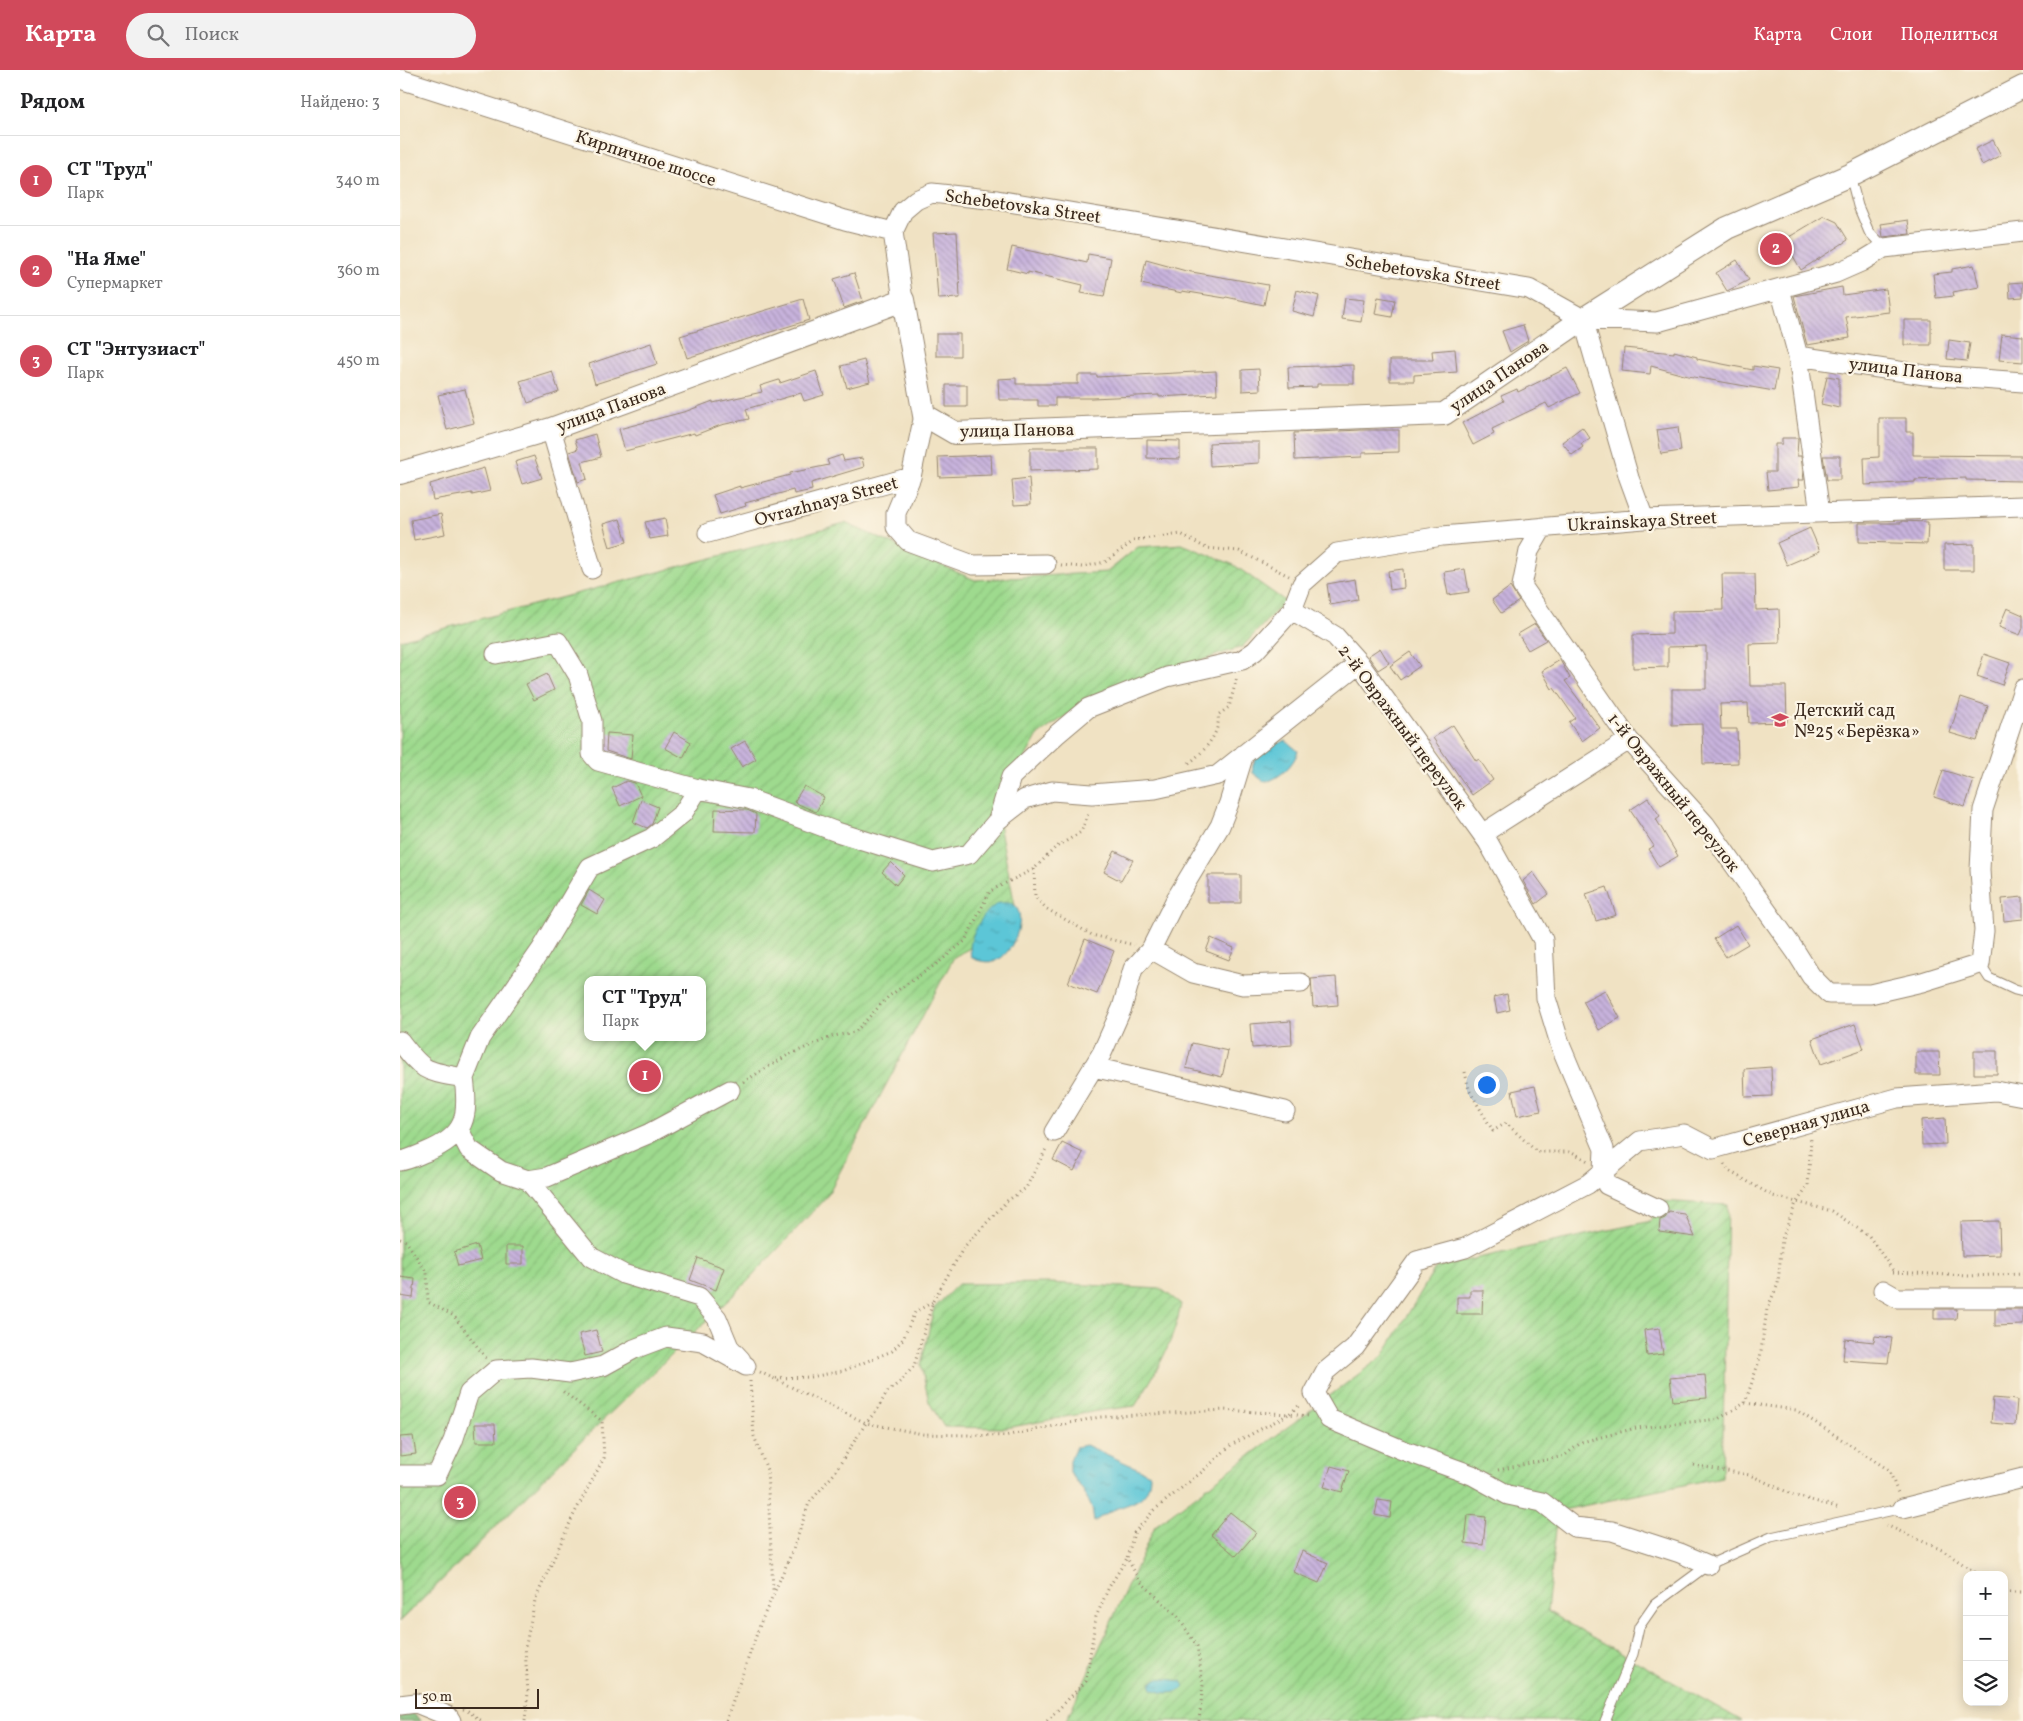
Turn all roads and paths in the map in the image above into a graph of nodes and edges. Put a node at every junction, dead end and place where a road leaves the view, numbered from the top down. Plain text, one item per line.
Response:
1 (400, 79) edge
2 (2023, 88) edge
3 (1850, 175) junction
4 (893, 232) junction
5 (2023, 232) edge
6 (1884, 248) junction
7 (1780, 289) junction
8 (903, 300) junction
9 (1583, 319) junction
10 (1798, 356) junction
11 (2023, 382) edge
12 (924, 415) junction
13 (551, 429) junction
14 (400, 473) edge
15 (911, 477) junction
16 (2023, 506) edge
17 (1820, 513) junction
18 (1644, 519) junction
19 (1543, 527) junction
20 (708, 533) dead end
21 (1046, 564) joint
22 (592, 569) dead end
23 (1302, 584) junction
24 (1292, 610) junction
25 (496, 654) dead end
26 (1242, 660) junction
27 (1359, 663) junction
28 (2023, 690) edge
29 (1629, 740) junction
30 (1244, 754) junction
31 (1183, 768) dead end
32 (698, 789) junction
33 (1092, 794) junction
34 (998, 820) junction
35 (1482, 834) junction
36 (1034, 868) junction
37 (1151, 949) junction
38 (1980, 964) junction
39 (1301, 983) dead end
40 (2023, 992) edge
41 (400, 1041) edge
42 (1093, 1067) junction
43 (1465, 1072) dead end
44 (464, 1078) junction
45 (730, 1090) joint
46 (2023, 1096) edge
47 (1285, 1111) dead end
48 (1813, 1120) junction
49 (459, 1130) junction
50 (1054, 1132) joint
51 (1713, 1149) junction
52 (400, 1161) edge
53 (1603, 1170) junction
54 (528, 1180) junction
55 (1796, 1203) junction
56 (1658, 1208) dead end
57 (400, 1238) edge
58 (1894, 1272) junction
59 (2023, 1274) edge
60 (1883, 1290) joint
61 (2023, 1298) edge
62 (933, 1301) junction
63 (746, 1366) junction
64 (496, 1370) junction
65 (776, 1378) junction
66 (558, 1388) dead end
67 (1314, 1393) junction
68 (1745, 1403) junction
69 (1289, 1414) junction
70 (1329, 1419) junction
71 (866, 1423) junction
72 (1693, 1464) dead end
73 (400, 1475) edge
74 (1472, 1475) junction
75 (2023, 1478) edge
76 (1903, 1508) junction
77 (1867, 1517) junction
78 (1127, 1558) junction
79 (1708, 1565) junction
80 (1973, 1571) edge
81 (774, 1591) junction
82 (2008, 1592) edge
83 (2023, 1592) edge
84 (400, 1705) edge
85 (451, 1721) edge
86 (525, 1721) edge
87 (726, 1721) edge
88 (1047, 1721) edge
89 (1199, 1721) edge
90 (1605, 1721) edge

1 - 4 street, Кирпичное шоссе
2 - 3 street, улица Панова
3 - 6 lane
3 - 9 street, улица Панова
4 - 8 street
4 - 9 street, Schebetovska Street
5 - 6 street, Schebetovska Street
6 - 7 street, Schebetovska Street
7 - 9 street, Schebetovska Street
7 - 10 street
8 - 12 street
8 - 13 street, улица Панова
9 - 12 street, улица Панова
9 - 18 street
10 - 11 street, улица Панова
10 - 17 street
12 - 15 street, Ovrazhnaya Street
13 - 14 street, улица Панова
13 - 22 street
15 - 20 street, Ovrazhnaya Street
15 - 21 street
16 - 17 street, Ukrainskaya Street
17 - 18 street, Ukrainskaya Street
18 - 19 street, Ukrainskaya Street
19 - 23 street, Ukrainskaya Street
19 - 29 street, 1-й Овражный переулок
21 - 23 path
23 - 24 street, Ukrainskaya Street
24 - 26 street
24 - 27 street, 2-й Овражный переулок
25 - 32 street
26 - 31 path
26 - 34 street
27 - 30 street
27 - 35 street, 2-й Овражный переулок
28 - 38 street
29 - 35 street
29 - 38 street, 1-й Овражный переулок
30 - 33 street
30 - 37 street
32 - 34 street
32 - 44 street
33 - 34 street
33 - 36 path
35 - 53 street, 2-й Овражный переулок
36 - 37 path
36 - 45 path
37 - 39 street
37 - 42 street
38 - 40 lane
41 - 44 street
42 - 47 street
42 - 50 street
43 - 53 path
44 - 49 street
45 - 54 street
46 - 48 street, Северная улица
48 - 51 street, Северная улица
48 - 55 path
49 - 52 street
49 - 54 street
50 - 62 path
51 - 53 street
51 - 55 path
53 - 56 street
53 - 67 street
54 - 63 street
55 - 58 path
55 - 68 path
57 - 64 path
58 - 59 path
58 - 60 path
60 - 61 street
62 - 65 path
62 - 71 path
63 - 64 street
63 - 65 path
63 - 81 path
64 - 73 street
65 - 71 path
66 - 86 path
67 - 69 path
67 - 70 street
68 - 74 path
68 - 76 path
69 - 70 path
69 - 71 path
69 - 78 path
70 - 74 street
71 - 81 path
72 - 77 path
74 - 79 street
75 - 76 street
76 - 77 lane
77 - 79 lane
77 - 80 path
78 - 88 path
78 - 89 path
79 - 90 lane
81 - 87 path
82 - 83 path
84 - 85 street

